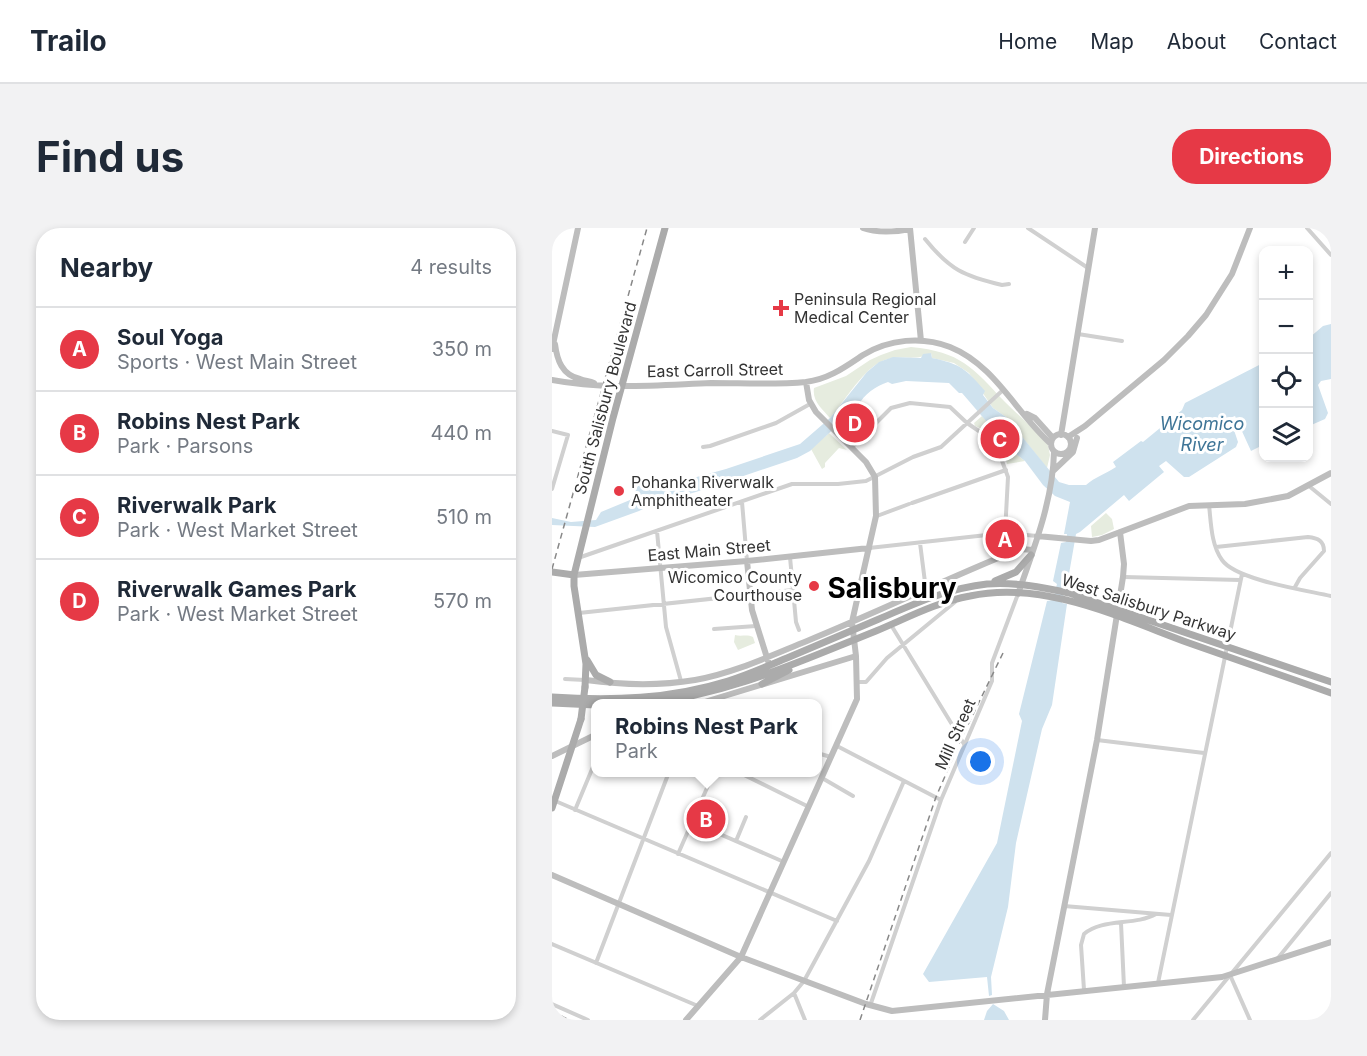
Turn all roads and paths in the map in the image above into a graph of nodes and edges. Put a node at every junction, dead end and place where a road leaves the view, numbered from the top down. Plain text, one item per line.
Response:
1 (578, 228) edge
2 (665, 228) edge
3 (863, 228) edge
4 (909, 228) edge
5 (974, 228) edge
6 (1029, 228) edge
7 (1095, 228) edge
8 (1250, 228) edge
9 (1307, 228) edge
10 (925, 239) dead end
11 (965, 242) dead end
12 (1331, 255) edge
13 (1088, 268) junction
14 (1009, 284) dead end
15 (1078, 334) junction
16 (555, 336) junction
17 (921, 341) junction
18 (1122, 341) dead end
19 (552, 349) edge
20 (552, 381) edge
21 (806, 381) junction
22 (597, 385) junction
23 (623, 385) junction
24 (1003, 390) junction
25 (811, 404) junction
26 (967, 423) junction
27 (1085, 426) junction
28 (552, 431) edge
29 (1064, 436) junction
30 (1077, 438) junction
31 (1052, 441) junction
32 (1071, 445) junction
33 (703, 447) dead end
34 (852, 447) junction
35 (1054, 452) junction
36 (1066, 453) junction
37 (1006, 470) junction
38 (1053, 473) junction
39 (1331, 473) edge
40 (875, 477) junction
41 (1308, 485) junction
42 (553, 489) edge
43 (742, 502) junction
44 (1331, 504) edge
45 (1209, 505) junction
46 (876, 516) junction
47 (657, 531) junction
48 (1120, 532) junction
49 (1005, 533) junction
50 (1037, 536) junction
51 (920, 543) junction
52 (1216, 547) junction
53 (869, 548) junction
54 (1032, 553) junction
55 (790, 556) junction
56 (578, 558) junction
57 (747, 561) junction
58 (660, 568) junction
59 (552, 572) edge
60 (1242, 574) junction
61 (574, 575) junction
62 (1123, 577) junction
63 (1240, 580) junction
64 (986, 584) junction
65 (1021, 585) junction
66 (1294, 587) junction
67 (928, 589) junction
68 (793, 590) junction
69 (751, 594) junction
70 (1018, 594) junction
71 (1067, 596) junction
72 (1331, 596) edge
73 (960, 598) junction
74 (919, 602) junction
75 (664, 603) junction
76 (578, 613) junction
77 (1116, 613) junction
78 (891, 625) junction
79 (756, 626) junction
80 (852, 626) junction
81 (714, 629) dead end
82 (799, 630) dead end
83 (854, 640) junction
84 (903, 645) junction
85 (1226, 646) junction
86 (584, 655) junction
87 (1224, 655) junction
88 (856, 656) junction
89 (810, 659) junction
90 (768, 661) junction
91 (773, 672) junction
92 (564, 679) dead end
93 (610, 682) junction
94 (681, 682) junction
95 (857, 682) junction
96 (1331, 682) edge
97 (586, 683) junction
98 (762, 684) junction
99 (1331, 693) edge
100 (552, 697) edge
101 (593, 699) edge
102 (623, 699) edge
103 (671, 699) edge
104 (714, 699) edge
105 (552, 702) edge
106 (591, 705) edge
107 (591, 737) edge
108 (1097, 740) junction
109 (574, 745) junction
110 (836, 745) junction
111 (965, 745) junction
112 (1204, 753) junction
113 (822, 754) edge
114 (552, 756) edge
115 (831, 757) junction
116 (591, 772) edge
117 (667, 777) edge
118 (712, 777) edge
119 (748, 777) edge
120 (822, 778) junction
121 (904, 781) junction
122 (853, 796) dead end
123 (941, 800) junction
124 (553, 803) edge
125 (809, 807) junction
126 (575, 810) junction
127 (746, 817) dead end
128 (692, 822) junction
129 (644, 839) junction
130 (736, 841) junction
131 (1331, 853) edge
132 (678, 854) junction
133 (785, 862) junction
134 (552, 875) edge
135 (771, 894) junction
136 (1331, 894) edge
137 (619, 904) junction
138 (1063, 906) junction
139 (1156, 914) junction
140 (1171, 915) junction
141 (837, 921) junction
142 (1121, 923) junction
143 (1331, 942) edge
144 (552, 944) edge
145 (741, 957) junction
146 (1276, 960) junction
147 (596, 963) junction
148 (1230, 975) junction
149 (804, 981) junction
150 (1158, 984) junction
151 (1124, 987) junction
152 (1084, 990) junction
153 (794, 993) junction
154 (1047, 994) junction
155 (552, 1004) edge
156 (870, 1006) junction
157 (699, 1007) junction
158 (588, 1020) edge
159 (686, 1020) edge
160 (760, 1020) edge
161 (805, 1020) edge
162 (1045, 1020) edge
163 (1193, 1020) edge
164 (1250, 1020) edge

1 - 16 street
2 - 23 main road, South Salisbury Boulevard
3 - 4 street
4 - 17 street
5 - 11 street
6 - 13 street
7 - 13 street
8 - 27 street
9 - 12 street
10 - 14 street
13 - 15 street
15 - 18 street
15 - 29 street
16 - 19 street
16 - 22 street
17 - 21 street, East Carroll Street
17 - 24 street, East Carroll Street
20 - 22 street, East Carroll Street
21 - 23 street, East Carroll Street
21 - 25 street
22 - 23 street, East Carroll Street
23 - 56 main road, South Salisbury Boulevard
24 - 26 street
24 - 31 street, East Carroll Street
25 - 33 street
25 - 34 street
26 - 34 street
26 - 37 street
26 - 40 street
27 - 29 street
27 - 30 street
28 - 42 street
29 - 31 street
29 - 32 street
30 - 32 street
30 - 38 street
31 - 35 street
32 - 36 street
34 - 40 street
35 - 36 street
35 - 38 street, Mill Street
36 - 38 street, Mill Street
37 - 46 street
37 - 49 street
38 - 50 street, Mill Street
39 - 41 street
40 - 43 street
40 - 46 street
41 - 44 street
41 - 45 street
43 - 47 street
43 - 57 street
45 - 48 street
45 - 52 street
46 - 53 street
47 - 56 street
47 - 58 street
48 - 50 street
48 - 62 street
49 - 50 street
49 - 51 street
50 - 54 street, Mill Street
51 - 53 street
51 - 67 street
52 - 60 street
52 - 66 street
53 - 55 street, East Main Street
53 - 80 street
54 - 64 main road
54 - 65 street, Mill Street
54 - 67 street
55 - 57 street, East Main Street
55 - 68 street
56 - 61 main road, South Salisbury Boulevard
57 - 58 street, East Main Street
57 - 69 street
58 - 61 street, East Main Street
58 - 75 street
59 - 61 main road, East Main Street
60 - 63 street
60 - 66 street
61 - 76 main road, South Salisbury Boulevard
62 - 63 street
62 - 77 street
63 - 85 street
64 - 65 main road, West Salisbury Parkway
64 - 74 main road, West Salisbury Parkway
65 - 70 street, Mill Street
65 - 71 main road, West Salisbury Parkway
66 - 72 street
67 - 74 main road
67 - 80 street
68 - 69 street
68 - 82 street
69 - 75 street
69 - 79 street
70 - 71 main road, West Salisbury Parkway
70 - 73 main road, West Salisbury Parkway
70 - 111 street, Mill Street
71 - 77 main road, West Salisbury Parkway
73 - 78 main road, West Salisbury Parkway
73 - 84 street
74 - 80 main road, West Salisbury Parkway
75 - 76 street
75 - 94 street
76 - 86 main road, South Salisbury Boulevard
77 - 85 main road, West Salisbury Parkway
77 - 87 main road, West Salisbury Parkway
77 - 108 street
78 - 83 main road, West Salisbury Parkway
78 - 84 street
79 - 81 street
79 - 90 street
80 - 83 street
80 - 90 main road, West Salisbury Parkway
83 - 88 street
83 - 89 main road, West Salisbury Parkway
84 - 95 street
84 - 111 street
85 - 87 street
85 - 96 main road, West Salisbury Parkway
86 - 93 main road
86 - 97 main road, South Salisbury Boulevard
87 - 99 main road, West Salisbury Parkway
87 - 112 street
88 - 95 street
88 - 98 street
89 - 91 main road
89 - 98 main road
90 - 91 street
90 - 94 street
90 - 102 main road, West Salisbury Parkway
91 - 103 main road
92 - 97 street
93 - 94 street
93 - 97 street
95 - 110 street
97 - 109 main road, South Salisbury Boulevard, bridge
98 - 104 street
100 - 101 main road, West Salisbury Parkway
105 - 106 main road
107 - 109 street
108 - 112 street
108 - 138 street
109 - 114 street
109 - 124 main road, South Salisbury Boulevard
110 - 115 street
110 - 121 street
111 - 123 street, Mill Street
112 - 140 street
113 - 115 street
115 - 120 street
116 - 126 street
117 - 129 street
118 - 128 street
119 - 125 street
120 - 122 street
120 - 125 street
121 - 123 street
121 - 141 street
123 - 156 street, Mill Street
124 - 126 street
125 - 133 street
126 - 129 street
127 - 130 street
128 - 130 street
128 - 132 street
129 - 132 street
129 - 137 street
130 - 133 street
131 - 148 street
132 - 135 street
133 - 135 street
134 - 137 street
135 - 141 street
135 - 145 street
136 - 146 street
137 - 145 street
137 - 147 street
138 - 139 street
138 - 154 street
139 - 140 street
139 - 142 street
140 - 150 street
141 - 149 street
142 - 151 street
142 - 152 street
143 - 146 street
144 - 147 street
145 - 149 street
145 - 157 street
146 - 148 street
147 - 157 street
148 - 150 street
148 - 163 street
148 - 164 street
149 - 153 street
149 - 156 street
150 - 151 street
151 - 152 street
152 - 154 street
153 - 160 street
153 - 161 street
154 - 156 street
154 - 162 street
155 - 158 street
157 - 159 street

